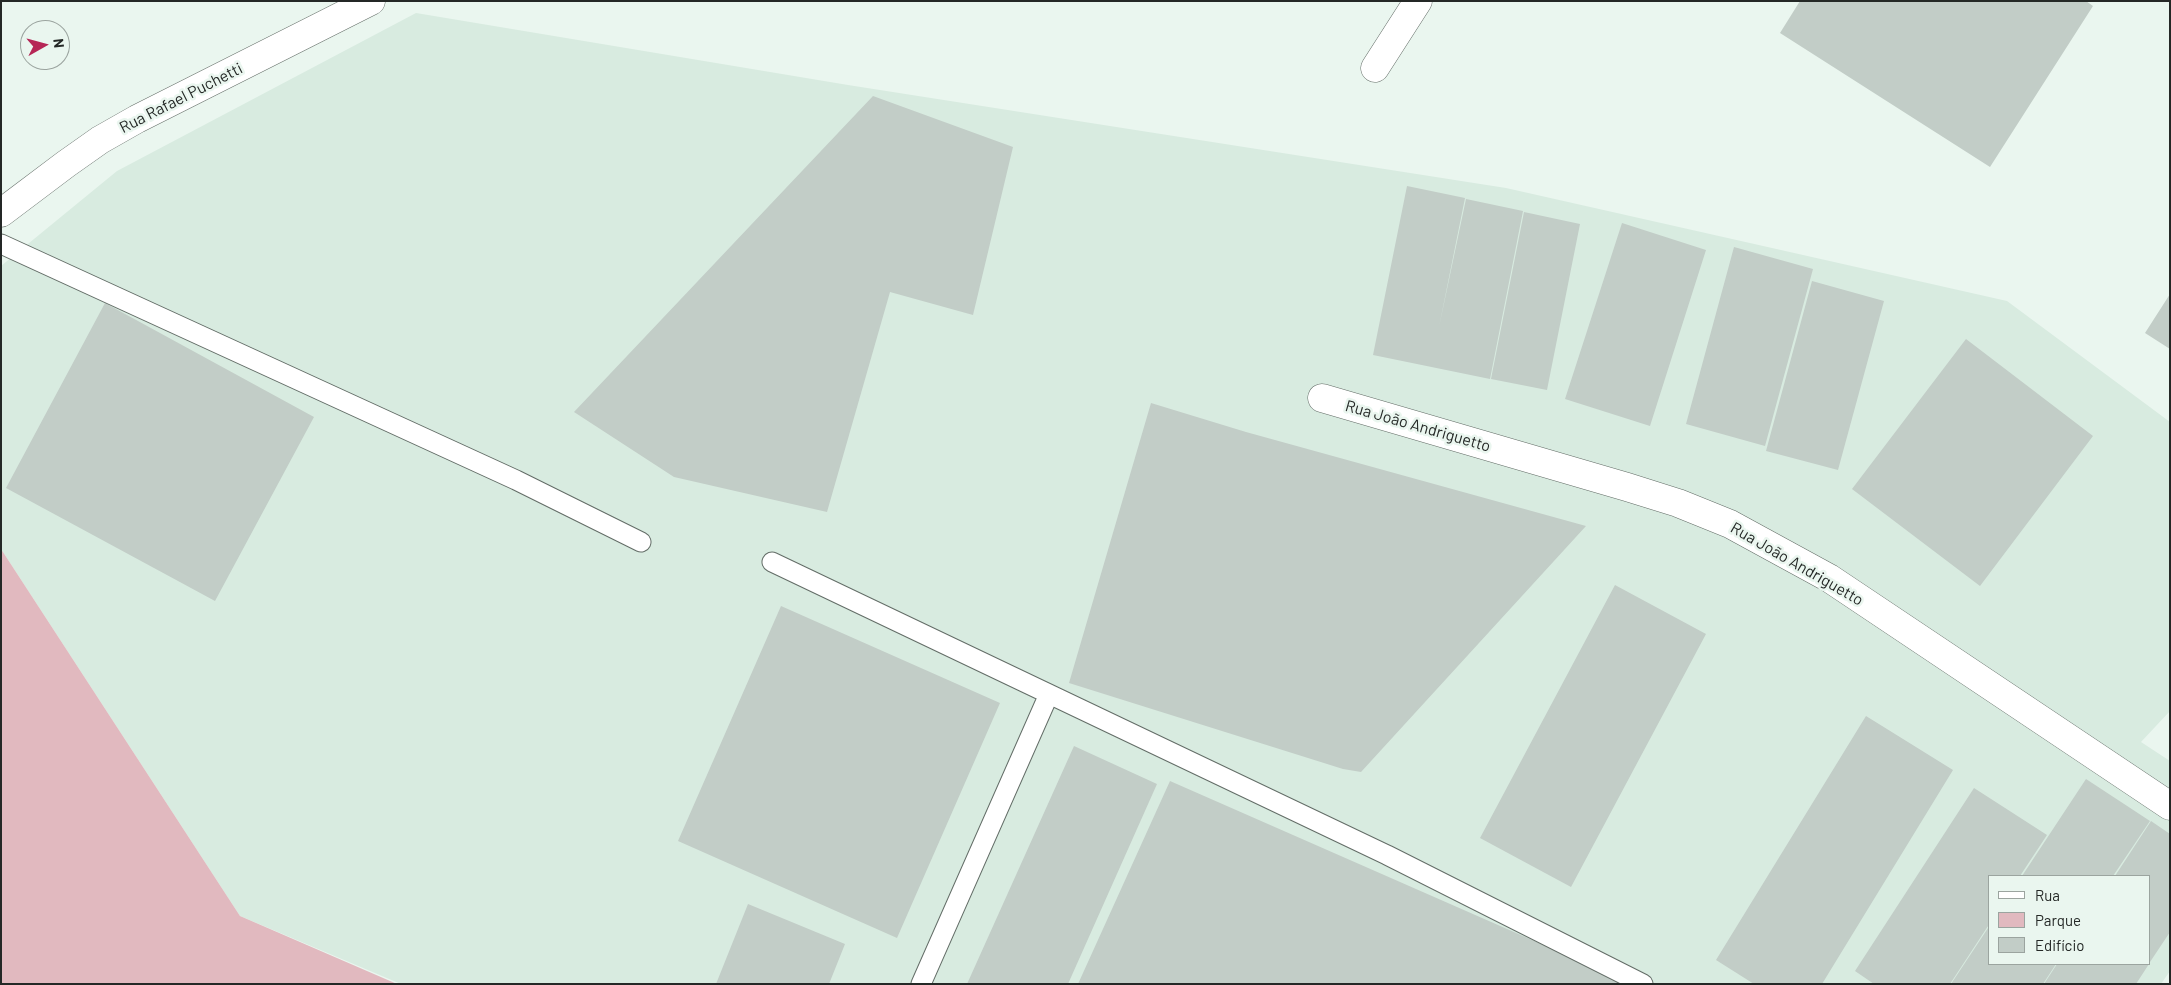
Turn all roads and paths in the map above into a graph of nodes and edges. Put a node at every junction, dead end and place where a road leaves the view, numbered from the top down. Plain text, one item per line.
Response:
1 (371, 1) edge
2 (1418, 1) edge
3 (1375, 68) dead end
4 (1, 213) edge
5 (1, 244) edge
6 (1322, 398) dead end
7 (641, 542) dead end
8 (772, 562) dead end
9 (1049, 694) junction
10 (2170, 806) edge
11 (921, 984) edge
12 (1643, 984) edge

1 - 4 street, Rua Rafael Puchetti
2 - 3 street
5 - 7 lane
6 - 10 street, Rua João Andriguetto
8 - 9 lane
9 - 11 lane
9 - 12 lane

